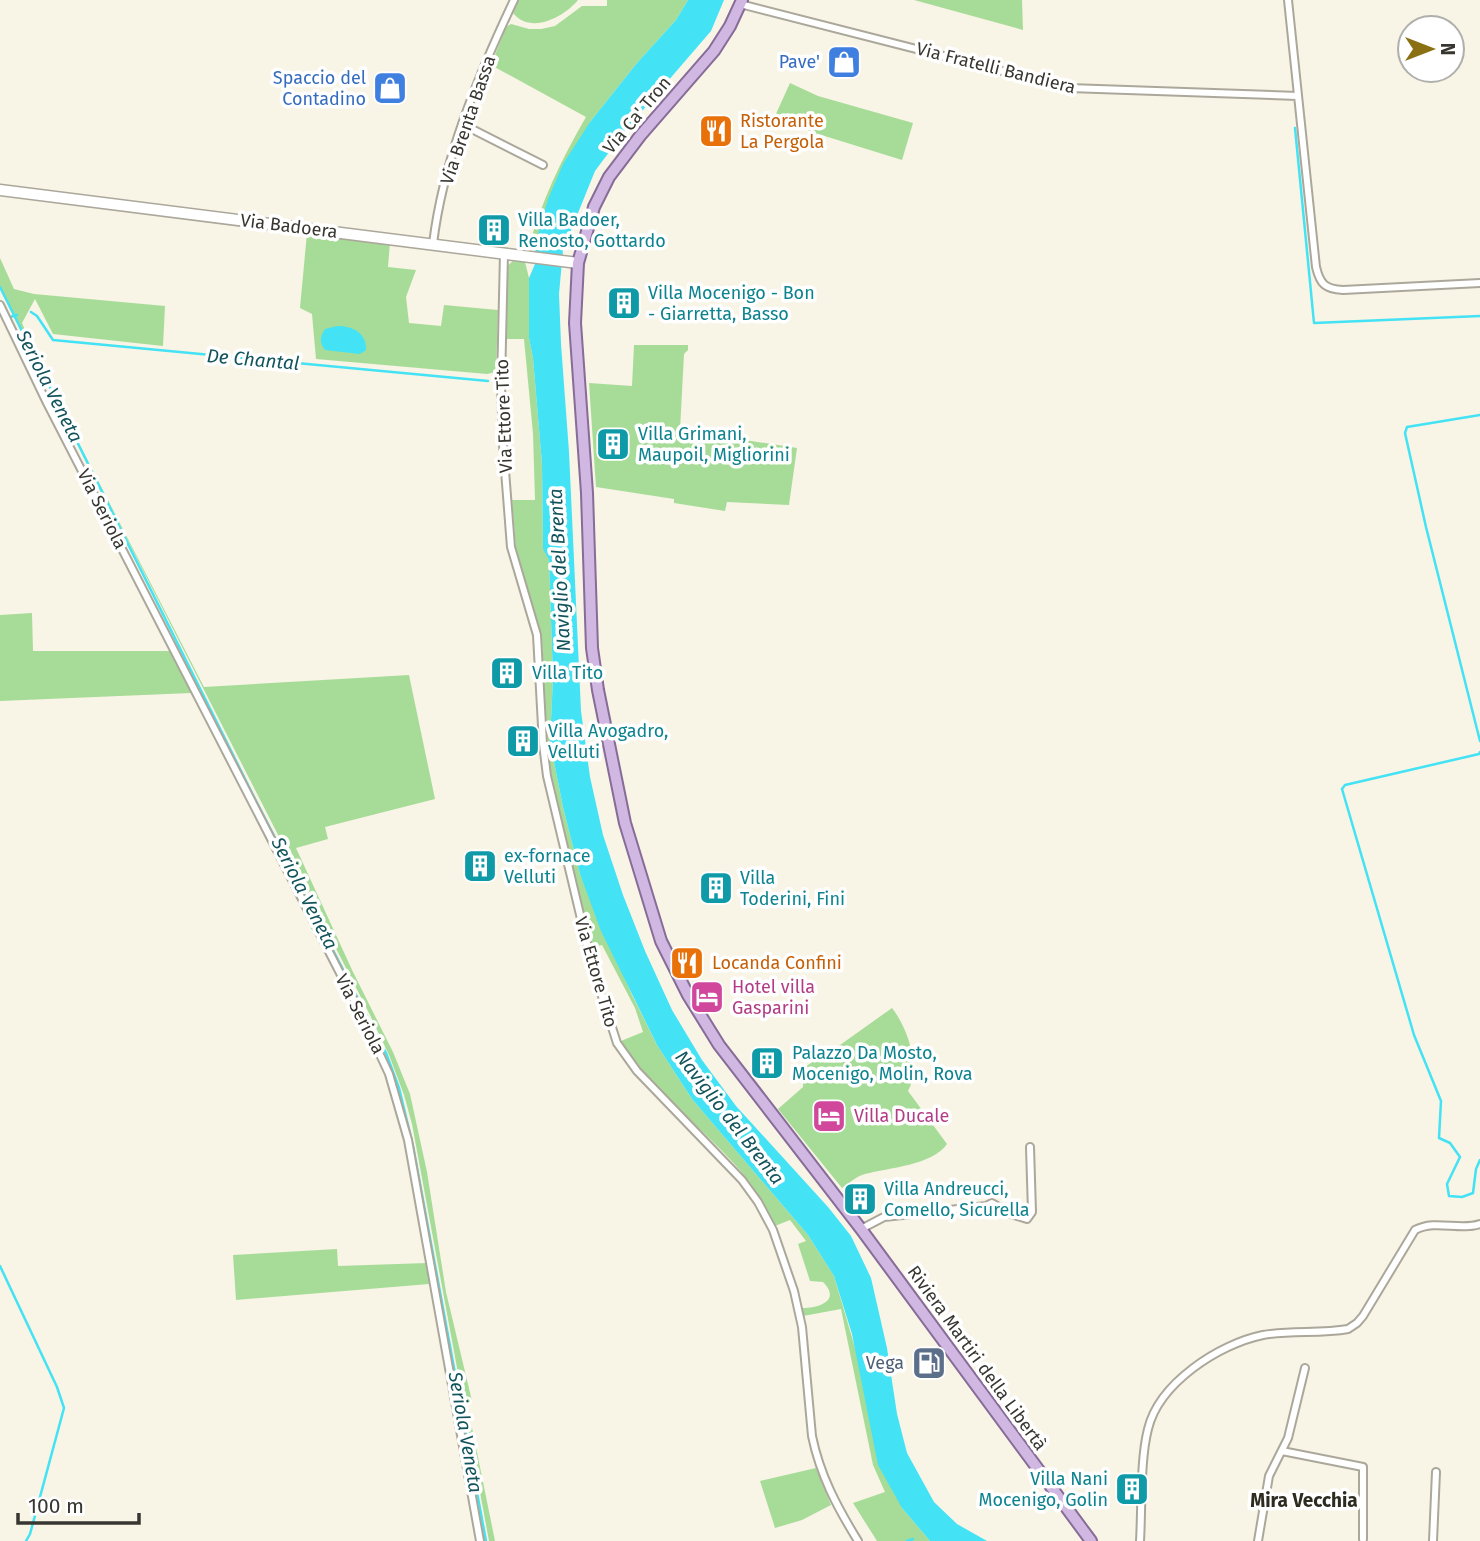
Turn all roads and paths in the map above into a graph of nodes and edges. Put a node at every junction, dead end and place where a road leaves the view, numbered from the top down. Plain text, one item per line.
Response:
1 (514, 0) edge
2 (1288, 0) edge
3 (741, 2) edge
4 (1298, 96) junction
5 (462, 124) junction
6 (543, 165) dead end
7 (0, 190) edge
8 (433, 244) junction
9 (505, 253) junction
10 (578, 263) junction
11 (1480, 283) edge
12 (0, 305) edge
13 (1030, 1147) dead end
14 (1480, 1224) edge
15 (861, 1229) junction
16 (1305, 1368) dead end
17 (1282, 1451) junction
18 (1436, 1472) dead end
19 (1363, 1539) edge
20 (480, 1541) edge
21 (858, 1541) edge
22 (1091, 1541) edge
23 (1140, 1541) edge
24 (1258, 1541) edge
25 (1433, 1541) edge

1 - 5 street, Via Brenta Bassa
2 - 4 street
3 - 4 street, Via Fratelli Bandiera
3 - 10 main road, Via Ca' Tron
4 - 11 street
5 - 6 street
5 - 8 street, Via Brenta Bassa
7 - 8 main road, Via Badoera
8 - 9 main road, Via Badoera
9 - 10 main road, Via Badoera
9 - 21 street, Via Ettore Tito
10 - 15 main road, Riviera Martiri della Libertà
12 - 20 street, Via Seriola
13 - 15 street
14 - 23 street
15 - 22 main road, Riviera Martiri della Libertà
16 - 17 street
17 - 19 street
17 - 24 street
18 - 25 street

